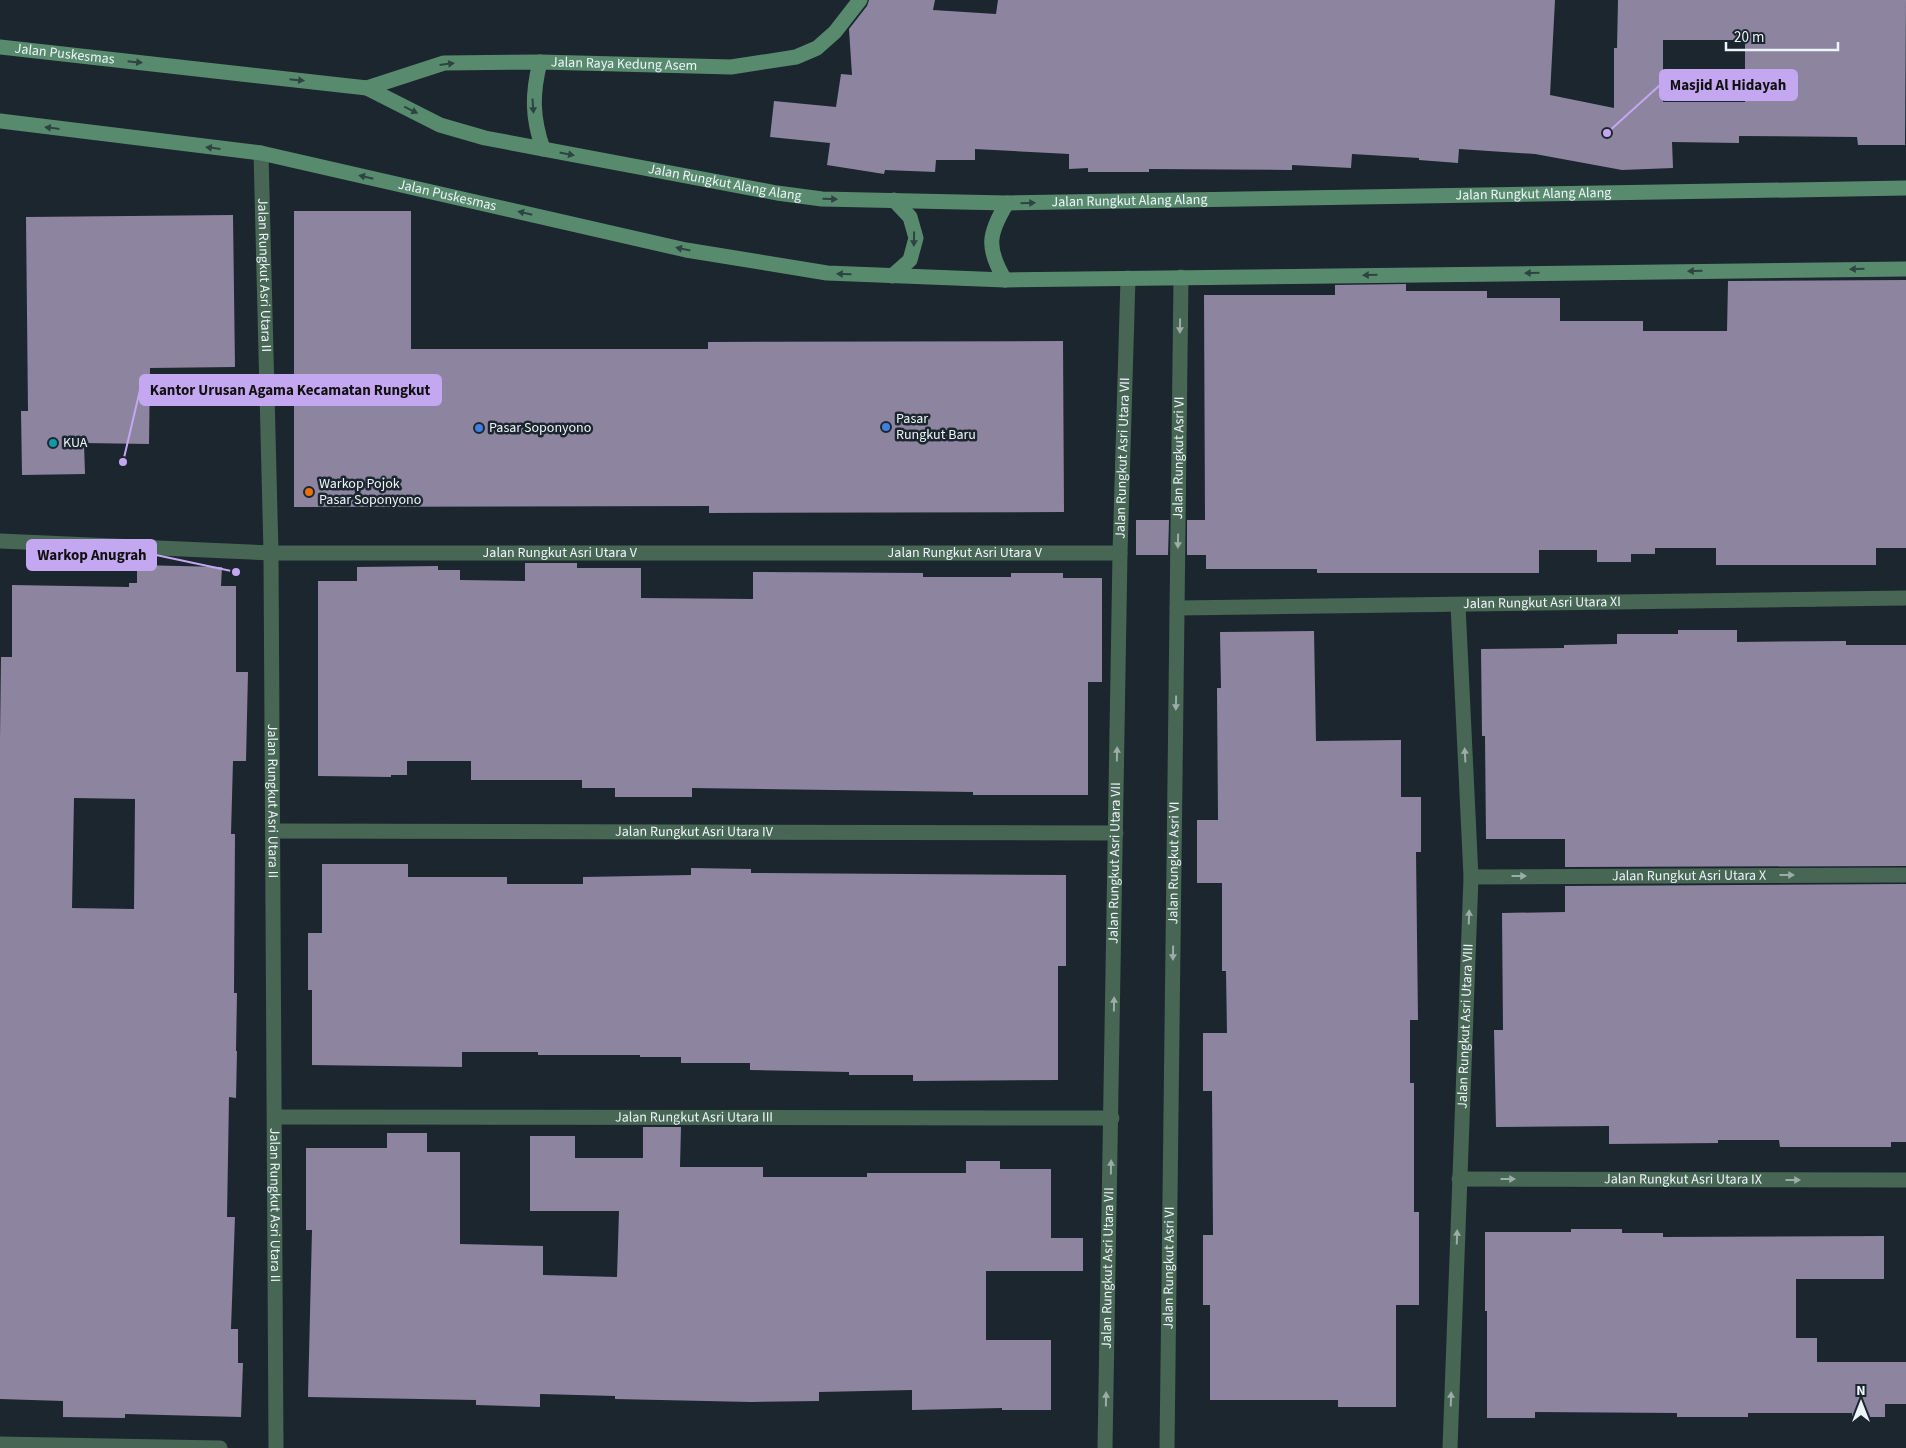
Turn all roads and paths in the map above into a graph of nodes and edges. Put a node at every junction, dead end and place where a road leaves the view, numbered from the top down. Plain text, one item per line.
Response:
1 (860, 0) edge
2 (0, 47) edge
3 (540, 62) junction
4 (368, 88) junction
5 (0, 122) edge
6 (543, 149) junction
7 (261, 154) junction
8 (1906, 188) edge
9 (894, 200) junction
10 (1007, 203) junction
11 (1906, 269) edge
12 (892, 276) junction
13 (1181, 277) junction
14 (1128, 278) junction
15 (1004, 280) junction
16 (0, 541) edge
17 (271, 553) junction
18 (1120, 553) junction
19 (1906, 598) edge
20 (1458, 605) junction
21 (1177, 608) junction
22 (273, 831) junction
23 (1116, 833) junction
24 (1906, 875) edge
25 (1471, 876) junction
26 (274, 1117) junction
27 (1112, 1118) junction
28 (1459, 1179) junction
29 (1906, 1180) edge
30 (0, 1444) edge
31 (220, 1448) edge
32 (276, 1448) edge
33 (1105, 1448) edge
34 (1167, 1448) edge
35 (1450, 1448) edge

1 - 3 street, Jalan Raya Kedung Asem
2 -> 4 street, Jalan Puskesmas
4 -> 3 street, Jalan Raya Kedung Asem
3 -> 6 street
4 -> 6 street, Jalan Rungkut Alang Alang
7 -> 5 street, Jalan Puskesmas
6 -> 9 street, Jalan Rungkut Alang Alang
12 -> 7 street, Jalan Puskesmas
7 - 17 street, Jalan Rungkut Asri Utara II
10 -> 8 street, Jalan Rungkut Alang Alang
9 - 10 street, Jalan Rungkut Alang Alang
9 -> 12 street
10 - 15 street
11 -> 13 street
12 - 15 street
13 - 14 street
13 -> 21 street, Jalan Rungkut Asri VI
14 - 15 street
14 - 18 street, Jalan Rungkut Asri Utara VII
16 - 17 street, Jalan Rungkut Asri Utara V
17 - 18 street, Jalan Rungkut Asri Utara V
17 - 22 street, Jalan Rungkut Asri Utara II
23 -> 18 street, Jalan Rungkut Asri Utara VII
19 - 20 street, Jalan Rungkut Asri Utara XI
20 - 21 street, Jalan Rungkut Asri Utara XI
25 -> 20 street, Jalan Rungkut Asri Utara VIII
21 -> 34 street, Jalan Rungkut Asri VI
22 - 23 street, Jalan Rungkut Asri Utara IV
22 - 26 street, Jalan Rungkut Asri Utara II
27 -> 23 street, Jalan Rungkut Asri Utara VII
25 -> 24 street, Jalan Rungkut Asri Utara X
28 -> 25 street, Jalan Rungkut Asri Utara VIII
26 - 27 street, Jalan Rungkut Asri Utara III
26 - 32 street, Jalan Rungkut Asri Utara II
33 -> 27 street, Jalan Rungkut Asri Utara VII
28 -> 29 street, Jalan Rungkut Asri Utara IX
35 -> 28 street, Jalan Rungkut Asri Utara VIII
30 - 31 street

